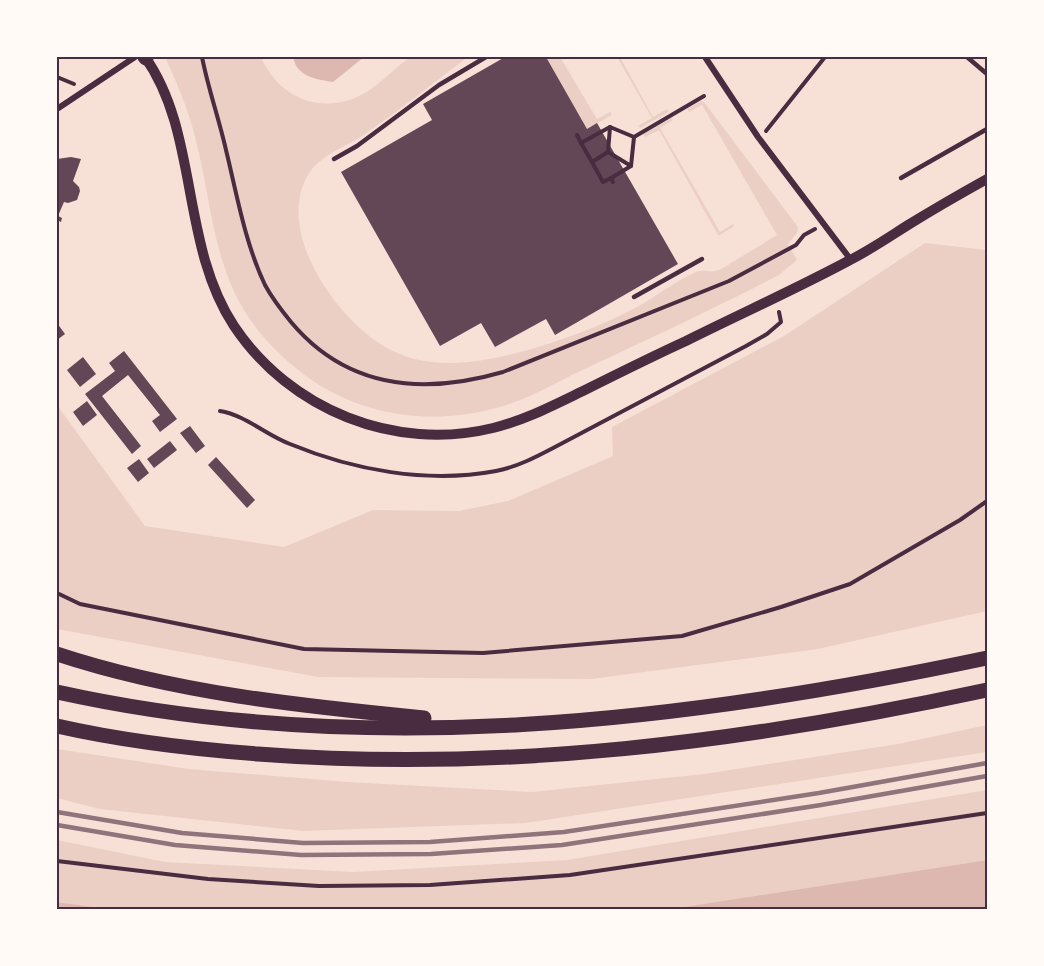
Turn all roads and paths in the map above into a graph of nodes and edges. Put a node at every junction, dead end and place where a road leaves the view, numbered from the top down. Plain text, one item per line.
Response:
1 (143, 57) edge
2 (202, 57) edge
3 (486, 57) edge
4 (705, 57) edge
5 (825, 57) edge
6 (967, 57) edge
7 (987, 74) edge
8 (704, 96) dead end
9 (57, 109) edge
10 (610, 127) junction
11 (987, 129) edge
12 (577, 135) dead end
13 (634, 137) junction
14 (758, 137) junction
15 (581, 143) junction
16 (609, 152) junction
17 (334, 159) dead end
18 (592, 162) junction
19 (631, 166) junction
20 (901, 178) dead end
21 (987, 179) edge
22 (824, 224) junction
23 (702, 259) dead end
24 (851, 260) junction
25 (634, 297) dead end
26 (776, 297) junction
27 (220, 411) dead end
28 (987, 501) edge
29 (57, 593) edge
30 (57, 654) edge
31 (987, 658) edge
32 (987, 690) edge
33 (57, 692) edge
34 (57, 726) edge
35 (499, 726) junction
36 (987, 813) edge
37 (57, 861) edge

1 - 9 street
1 - 26 street
2 - 22 path
3 - 17 lane
4 - 14 street
5 - 14 path
6 - 7 lane
8 - 13 path
10 - 13 path
10 - 15 path
10 - 16 path
11 - 20 lane
12 - 15 path
13 - 19 path
14 - 22 street
15 - 18 path
16 - 18 path
16 - 19 path
18 - 19 path
21 - 24 street
22 - 24 street
23 - 25 lane
24 - 26 street
26 - 27 path
28 - 29 path
30 - 35 highway
31 - 35 highway
32 - 34 highway
33 - 35 highway
36 - 37 path

